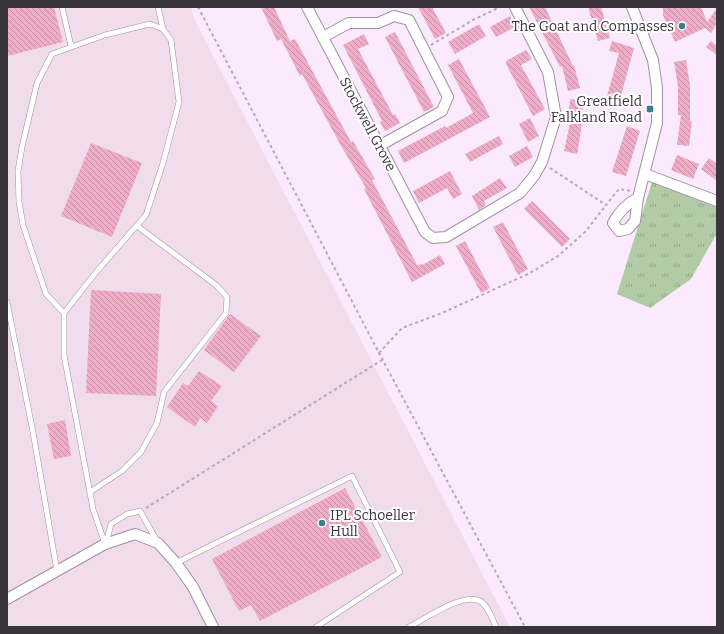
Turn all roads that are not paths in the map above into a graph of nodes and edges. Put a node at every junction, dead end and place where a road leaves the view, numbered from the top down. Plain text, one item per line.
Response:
1 (62, 7) edge
2 (158, 7) edge
3 (307, 7) edge
4 (515, 7) edge
5 (632, 7) edge
6 (163, 29) junction
7 (323, 37) junction
8 (71, 46) junction
9 (380, 146) junction
10 (645, 174) junction
11 (639, 195) road end
12 (717, 201) edge
13 (137, 226) junction
14 (7, 302) edge
15 (64, 313) junction
16 (90, 492) junction
17 (158, 542) junction
18 (105, 544) junction
19 (176, 563) junction
20 (57, 571) junction
21 (7, 599) edge
22 (213, 627) edge
23 (316, 627) edge
24 (409, 627) edge
25 (496, 627) edge

1 - 8 lane
2 - 6 lane
3 - 7 street, Stockwell Grove
4 - 9 street, Stockwell Grove
5 - 10 street
6 - 8 lane
6 - 13 lane
7 - 9 street, Stockwell Grove
7 - 9 street
8 - 15 lane
10 - 11 street
10 - 12 street
13 - 15 lane
13 - 16 lane
14 - 20 lane
15 - 16 lane
16 - 18 lane
17 - 18 street
17 - 18 lane
17 - 19 street
18 - 20 street
19 - 22 street
19 - 23 lane
20 - 21 street
24 - 25 lane

